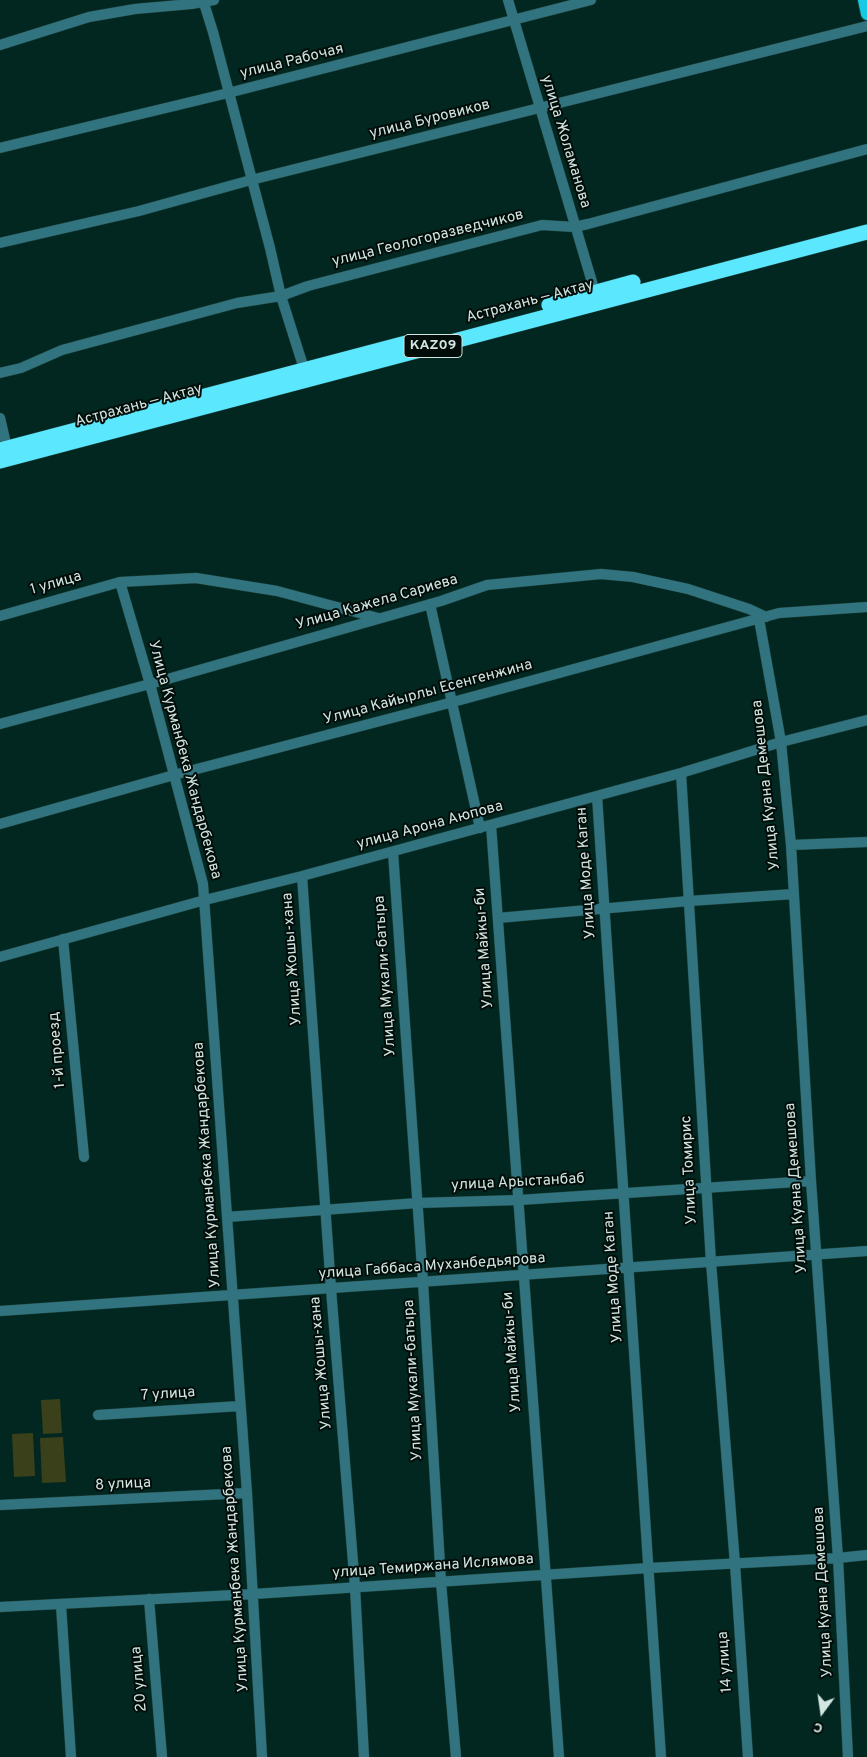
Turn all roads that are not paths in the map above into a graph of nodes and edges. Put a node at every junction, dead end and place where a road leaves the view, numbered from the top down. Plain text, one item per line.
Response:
1 (508, 0) edge
2 (590, 0) edge
3 (864, 0) edge
4 (207, 1) edge
5 (867, 14) edge
6 (513, 21) junction
7 (867, 26) edge
8 (0, 45) edge
9 (228, 93) junction
10 (539, 109) junction
11 (0, 148) edge
12 (867, 149) edge
13 (251, 180) junction
14 (867, 222) edge
15 (574, 227) junction
16 (867, 232) edge
17 (847, 237) junction
18 (867, 242) edge
19 (0, 243) edge
20 (595, 292) junction
21 (281, 296) junction
22 (422, 344) junction
23 (0, 373) edge
24 (306, 374) junction
25 (0, 418) edge
26 (2, 453) edge
27 (120, 582) junction
28 (430, 604) junction
29 (867, 607) edge
30 (0, 616) edge
31 (763, 618) junction
32 (378, 619) junction
33 (150, 684) junction
34 (453, 702) junction
35 (867, 720) edge
36 (0, 724) edge
37 (781, 742) junction
38 (681, 773) junction
39 (174, 775) junction
40 (597, 796) junction
41 (0, 824) edge
42 (491, 825) junction
43 (480, 828) junction
44 (867, 842) edge
45 (791, 845) junction
46 (393, 852) junction
47 (302, 876) junction
48 (794, 894) junction
49 (204, 900) junction
50 (689, 902) junction
51 (604, 909) junction
52 (498, 918) junction
53 (63, 939) junction
54 (0, 957) edge
55 (84, 1157) dead end
56 (811, 1180) junction
57 (707, 1188) junction
58 (624, 1192) junction
59 (519, 1200) junction
60 (418, 1203) junction
61 (325, 1210) junction
62 (227, 1217) junction
63 (867, 1251) edge
64 (816, 1255) junction
65 (711, 1262) junction
66 (629, 1268) junction
67 (523, 1275) junction
68 (423, 1282) junction
69 (331, 1289) junction
70 (232, 1296) junction
71 (0, 1311) edge
72 (240, 1406) junction
73 (98, 1415) dead end
74 (247, 1493) junction
75 (0, 1505) edge
76 (867, 1555) edge
77 (838, 1558) junction
78 (735, 1564) junction
79 (649, 1568) junction
80 (545, 1575) junction
81 (441, 1582) junction
82 (355, 1587) junction
83 (254, 1594) junction
84 (149, 1598) junction
85 (61, 1604) junction
86 (0, 1607) edge
87 (72, 1757) edge
88 (162, 1757) edge
89 (262, 1757) edge
90 (364, 1757) edge
91 (456, 1757) edge
92 (559, 1757) edge
93 (661, 1757) edge
94 (748, 1757) edge
95 (848, 1757) edge

1 - 6 street, улица Жоламанова
2 - 6 street, улица Рабочая
3 - 5 main road
4 - 8 street
4 - 9 street
6 - 9 street, улица Рабочая
6 - 10 street, улица Жоламанова
7 - 10 street, улица Буровиков
9 - 11 street, улица Рабочая
9 - 13 street
10 - 13 street, улица Буровиков
10 - 15 street, улица Жоламанова
12 - 15 street, улица Геологоразведчиков
13 - 19 street, улица Буровиков
13 - 21 street
14 - 20 highway, Астрахань — Актау / KAZ09
15 - 20 street, улица Жоламанова
15 - 21 street, улица Геологоразведчиков
16 - 17 highway, Астрахань — Актау / KAZ09
17 - 18 highway
17 - 22 highway, Астрахань — Актау / KAZ09
20 - 22 highway, Астрахань — Актау / KAZ09
21 - 23 street, улица Геологоразведчиков
21 - 24 street
22 - 24 highway, Астрахань — Актау / KAZ09
24 - 26 highway, Астрахань — Актау / KAZ09
25 - 26 street
27 - 30 street, 1 улица
27 - 32 street, 1 улица
27 - 33 street, Улица Курманбека Жандарбекова
28 - 31 street, Улица Кажела Сариева
28 - 32 street, Улица Кажела Сариева
28 - 34 street
29 - 31 street, Улица Кайырлы Есенгенжина
31 - 34 street, Улица Кайырлы Есенгенжина
31 - 37 street, Улица Куана Демешова
32 - 33 street, Улица Кажела Сариева
33 - 36 street, Улица Кажела Сариева
33 - 39 street, Улица Курманбека Жандарбекова
34 - 39 street, Улица Кайырлы Есенгенжина
34 - 43 street
35 - 37 street, улица Арона Аюпова
37 - 38 street, улица Арона Аюпова
37 - 45 street, Улица Куана Демешова
38 - 40 street, улица Арона Аюпова
38 - 50 street, Улица Томирис
39 - 41 street, Улица Кайырлы Есенгенжина
39 - 49 street, Улица Курманбека Жандарбекова
40 - 42 street, улица Арона Аюпова
40 - 51 street, Улица Моде Каган
42 - 43 street, улица Арона Аюпова
42 - 52 street, Улица Майкы-би
43 - 46 street, улица Арона Аюпова
44 - 45 street
45 - 48 street, Улица Куана Демешова
46 - 47 street, улица Арона Аюпова
46 - 60 street, Улица Мукали-батыра
47 - 49 street, улица Арона Аюпова
47 - 61 street, Улица Жошы-хана
48 - 50 street
48 - 56 street, Улица Куана Демешова
49 - 53 street, улица Арона Аюпова
49 - 62 street, Улица Курманбека Жандарбекова
50 - 51 street
50 - 57 street, Улица Томирис
51 - 52 street
51 - 58 street, Улица Моде Каган
52 - 59 street, Улица Майкы-би
53 - 54 street, улица Арона Аюпова
53 - 55 street, 1-й проезд
56 - 57 street, улица Арыстанбаб
56 - 64 street, Улица Куана Демешова
57 - 58 street, улица Арыстанбаб
57 - 65 street, Улица Томирис
58 - 59 street, улица Арыстанбаб
58 - 66 street, Улица Моде Каган
59 - 60 street, улица Арыстанбаб
59 - 67 street, Улица Майкы-би
60 - 61 street, улица Арыстанбаб
60 - 68 street, Улица Мукали-батыра
61 - 62 street, улица Арыстанбаб
61 - 69 street, Улица Жошы-хана
62 - 70 street, Улица Курманбека Жандарбекова
63 - 64 street, улица Габбаса Муханбедьярова
64 - 65 street, улица Габбаса Муханбедьярова
64 - 77 street, Улица Куана Демешова
65 - 66 street, улица Габбаса Муханбедьярова
65 - 78 street, Улица Томирис
66 - 67 street, улица Габбаса Муханбедьярова
66 - 79 street, Улица Моде Каган
67 - 68 street, улица Габбаса Муханбедьярова
67 - 80 street, Улица Майкы-би
68 - 69 street, улица Габбаса Муханбедьярова
68 - 81 street, Улица Мукали-батыра
69 - 70 street, улица Габбаса Муханбедьярова
69 - 82 street, Улица Жошы-хана
70 - 71 street, улица Габбаса Муханбедьярова
70 - 72 street, Улица Курманбека Жандарбекова
72 - 73 street, 7 улица
72 - 74 street, Улица Курманбека Жандарбекова
74 - 75 street, 8 улица
74 - 83 street, Улица Курманбека Жандарбекова
76 - 77 street, улица Темиржана Ислямова
77 - 78 street, улица Темиржана Ислямова
77 - 95 street, Улица Куана Демешова
78 - 79 street, улица Темиржана Ислямова
78 - 94 street, 14 улица
79 - 80 street, улица Темиржана Ислямова
79 - 93 street, Улица Моде Каган
80 - 81 street, улица Темиржана Ислямова
80 - 92 street, Улица Майкы-би
81 - 82 street, улица Темиржана Ислямова
81 - 91 street, Улица Мукали-батыра
82 - 83 street, улица Темиржана Ислямова
82 - 90 street, Улица Жошы-хана
83 - 84 street, улица Темиржана Ислямова
83 - 89 street, Улица Курманбека Жандарбекова
84 - 85 street, улица Темиржана Ислямова
84 - 88 street, 20 улица
85 - 86 street, улица Темиржана Ислямова
85 - 87 street

